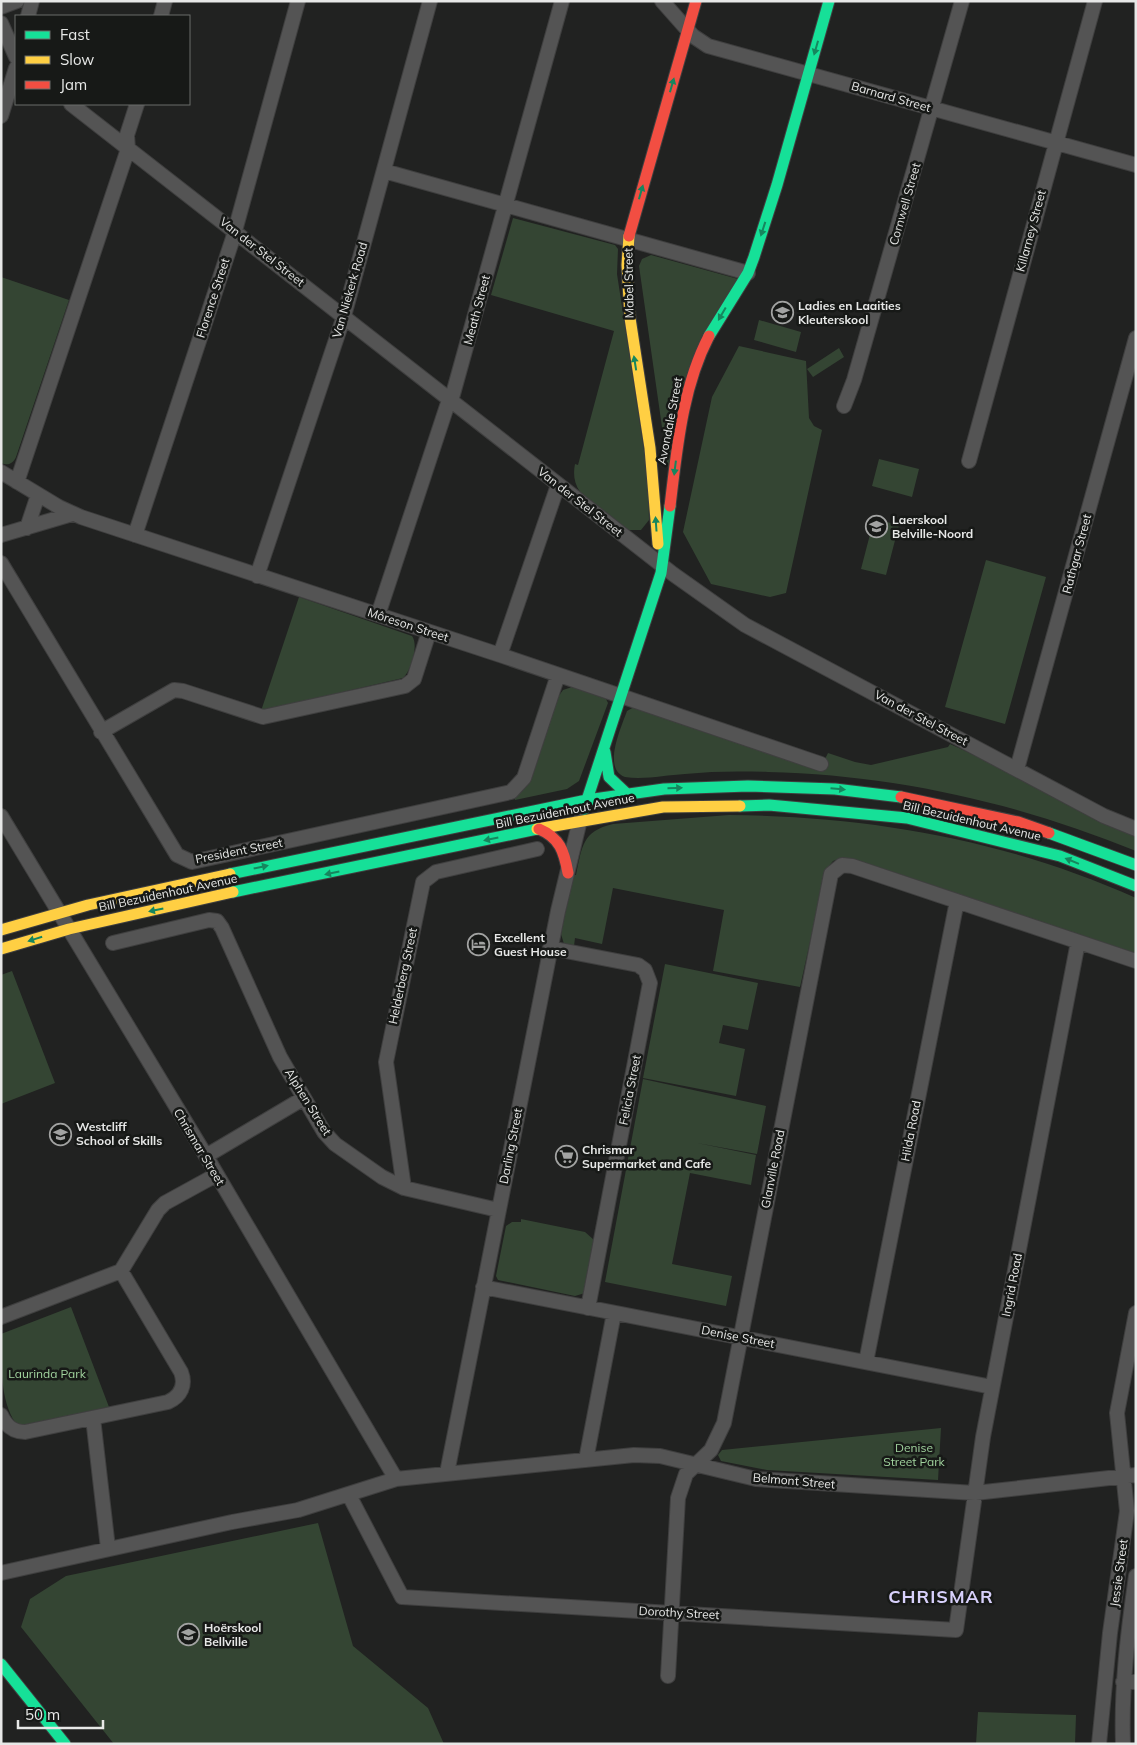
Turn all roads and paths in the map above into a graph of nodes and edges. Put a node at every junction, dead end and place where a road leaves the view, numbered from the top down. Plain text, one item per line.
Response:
1 (17, 1) edge
2 (32, 1) edge
3 (165, 1) edge
4 (298, 1) edge
5 (430, 1) edge
6 (562, 1) edge
7 (662, 1) edge
8 (696, 1) edge
9 (829, 1) edge
10 (962, 1) edge
11 (1095, 1) edge
12 (1, 7) edge
13 (28, 15) edge
14 (161, 15) edge
15 (1, 22) edge
16 (687, 30) junction
17 (15, 55) edge
18 (15, 71) edge
19 (808, 74) junction
20 (72, 105) edge
21 (137, 105) edge
22 (932, 109) junction
23 (1, 116) edge
24 (1055, 143) junction
25 (128, 149) junction
26 (1136, 165) edge
27 (384, 171) junction
28 (506, 205) junction
29 (235, 230) junction
30 (628, 239) junction
31 (748, 273) junction
32 (344, 316) junction
33 (1136, 338) edge
34 (450, 400) junction
35 (844, 406) dead end
36 (969, 461) dead end
37 (1, 472) edge
38 (17, 482) junction
39 (558, 485) junction
40 (38, 495) junction
41 (72, 514) junction
42 (27, 528) junction
43 (1, 535) edge
44 (135, 535) junction
45 (1, 563) edge
46 (661, 567) junction
47 (257, 576) junction
48 (378, 615) junction
49 (429, 632) junction
50 (500, 655) junction
51 (558, 675) junction
52 (621, 696) junction
53 (101, 732) junction
54 (605, 746) junction
55 (821, 764) dead end
56 (1017, 769) junction
57 (627, 794) junction
58 (587, 800) junction
59 (1, 816) edge
60 (580, 820) junction
61 (1135, 824) edge
62 (539, 829) junction
63 (537, 849) dead end
64 (1136, 865) edge
65 (568, 873) junction
66 (1136, 886) edge
67 (957, 901) junction
68 (60, 912) junction
69 (69, 929) junction
70 (1, 930) edge
71 (1078, 942) junction
72 (113, 943) dead end
73 (550, 948) junction
74 (1, 949) edge
75 (1136, 961) edge
76 (304, 1098) junction
77 (206, 1156) junction
78 (216, 1175) junction
79 (404, 1188) junction
80 (498, 1210) junction
81 (121, 1272) junction
82 (483, 1287) junction
83 (588, 1308) junction
84 (614, 1313) junction
85 (1136, 1313) edge
86 (1, 1318) edge
87 (740, 1338) junction
88 (866, 1362) junction
89 (992, 1387) junction
90 (1, 1415) edge
91 (93, 1418) junction
92 (586, 1460) junction
93 (696, 1465) junction
94 (446, 1473) junction
95 (1130, 1476) edge
96 (396, 1479) junction
97 (975, 1492) junction
98 (349, 1495) junction
99 (108, 1548) junction
100 (1, 1573) edge
101 (1136, 1576) edge
102 (671, 1613) junction
103 (956, 1630) joint
104 (1, 1664) edge
105 (668, 1676) dead end
106 (1129, 1682) edge
107 (65, 1744) edge
108 (1099, 1744) edge
109 (1122, 1744) edge

1 - 12 street
2 - 13 street
3 - 14 street
4 - 29 street, Florence Street
5 - 27 street, Van Niekerk Road
6 - 28 street, Meath Street
7 - 16 street, Barnard Street
8 - 16 main road, Mabel Street
9 -> 19 main road, Avondale Street
10 - 22 street, Cornwell Street
11 - 24 street, Killarney Street
15 - 17 street
16 - 19 street, Barnard Street
30 -> 16 main road, Mabel Street
18 - 23 street
19 - 22 street, Barnard Street
19 -> 31 main road, Avondale Street
20 - 25 street, Van der Stel Street
21 - 25 street
22 - 24 street, Barnard Street
22 - 35 street, Cornwell Street
24 - 26 street, Barnard Street
24 - 36 street, Killarney Street
25 - 29 street, Van der Stel Street
25 - 38 street
27 - 28 street
27 - 32 street, Van Niekerk Road
28 - 30 street
28 - 34 street, Meath Street
29 - 32 street, Van der Stel Street
29 - 44 street, Florence Street
30 - 31 street
46 -> 30 main road, Mabel Street
31 -> 46 main road, Avondale Street
32 - 34 street, Van der Stel Street
32 - 47 street, Van Niekerk Road
33 - 56 street, Rathgar Street
34 - 39 street, Van der Stel Street
34 - 48 street, Meath Street
37 - 38 street, Môreson Street
38 - 40 street, Môreson Street
39 - 46 street, Van der Stel Street
39 - 50 street
40 - 41 street, Môreson Street
40 - 42 street
41 - 42 street
41 - 44 street, Môreson Street
42 - 43 street
44 - 47 street, Môreson Street
45 - 53 street, President Street
46 - 52 main road, Avondale Street
46 - 56 street, Van der Stel Street
47 - 48 street, Môreson Street
48 - 49 street, Môreson Street
49 - 50 street, Môreson Street
49 - 53 street
50 - 51 street, Môreson Street
51 - 52 street, Môreson Street
51 - 53 street, President Street
52 - 54 main road, Avondale Street
52 - 55 street, Môreson Street
54 - 57 main road
54 - 58 main road, Avondale Street
56 - 61 street, Van der Stel Street
57 - 58 main road, Bill Bezuidenhout Avenue
57 -> 64 main road, Bill Bezuidenhout Avenue
58 - 60 main road, Avondale Street
68 -> 58 main road, Bill Bezuidenhout Avenue
59 - 68 street, Chrismar Street
60 - 62 main road, Bill Bezuidenhout Avenue
60 - 65 street, Darling Street
66 -> 60 main road, Bill Bezuidenhout Avenue
62 - 65 main road
62 -> 69 main road, Bill Bezuidenhout Avenue
63 - 79 street, Helderberg Street
65 - 73 street, Darling Street
67 - 71 street
67 - 87 street, Glanville Road
67 - 88 street, Hilda Road
68 - 69 street, Chrismar Street
68 - 70 main road, Bill Bezuidenhout Avenue
69 -> 74 main road, Bill Bezuidenhout Avenue
69 - 77 street, Chrismar Street
71 - 75 street
71 - 89 street, Ingrid Road
72 - 76 street, Alphen Street
73 - 80 street, Darling Street
73 - 83 street, Felicia Street
76 - 77 street
76 - 79 street, Alphen Street
77 - 78 street, Chrismar Street
78 - 81 street
78 - 96 street, Chrismar Street
79 - 80 street, Alphen Street
80 - 82 street, Darling Street
81 - 86 street
81 - 91 street
82 - 83 street, Denise Street
82 - 94 street, Darling Street
83 - 84 street, Denise Street
84 - 87 street, Denise Street
84 - 92 street
85 - 95 street, Jessie Street
87 - 88 street, Denise Street
87 - 93 street, Glanville Road
88 - 89 street, Denise Street
89 - 97 street, Ingrid Road
90 - 91 street
91 - 99 street
92 - 93 street, Belmont Street
92 - 94 street, Belmont Street
93 - 97 street, Belmont Street
93 - 102 street, Glanville Road
94 - 96 street, Belmont Street
95 - 97 street, Belmont Street
95 - 108 street, Jessie Street
96 - 98 street, Belmont Street
97 - 103 street, Ingrid Road
98 - 99 street, Belmont Street
98 - 102 street, Dorothy Street
99 - 100 street, Belmont Street
101 - 106 street
102 - 103 street, Dorothy Street
102 - 105 street, Glanville Road
104 - 107 main road
106 - 109 street

